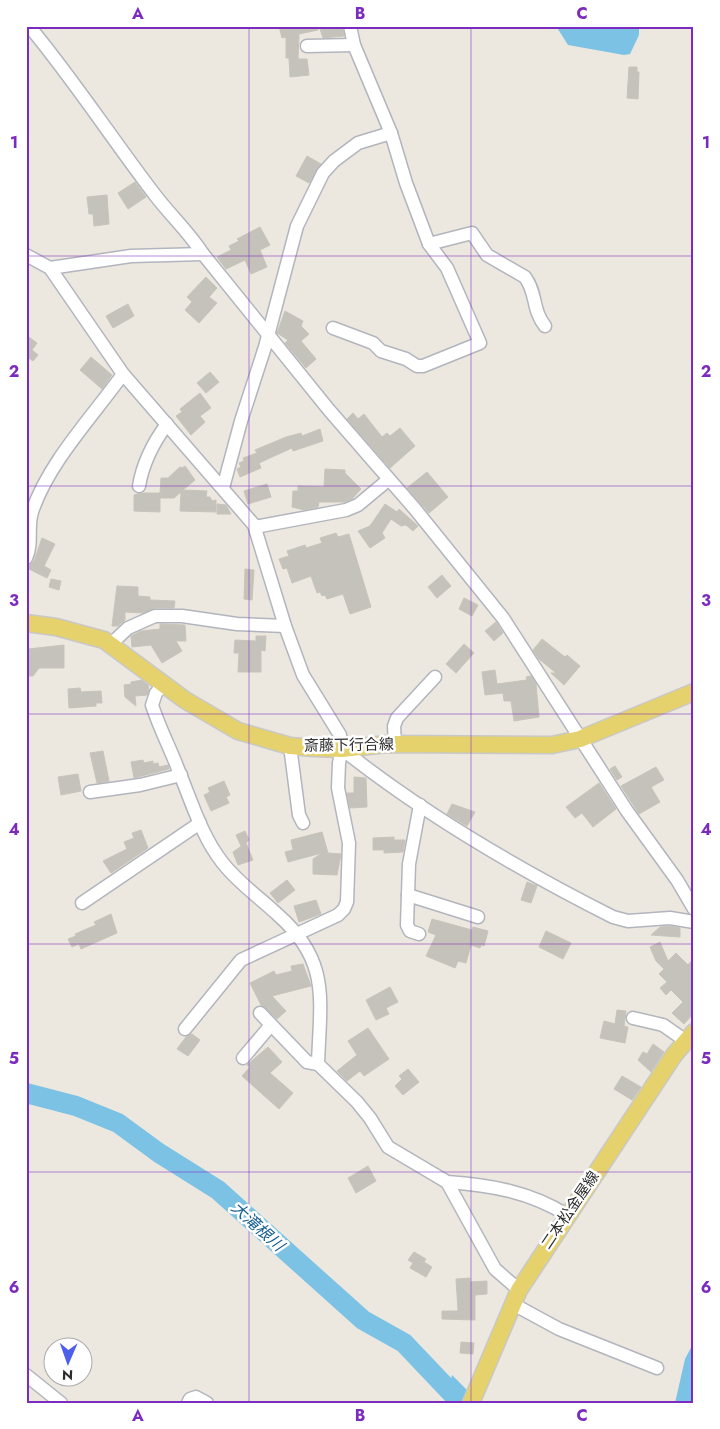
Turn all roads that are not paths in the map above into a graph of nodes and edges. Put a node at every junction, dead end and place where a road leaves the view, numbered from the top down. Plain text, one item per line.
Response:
1 (29, 26) edge
2 (350, 26) edge
3 (354, 44) junction
4 (307, 46) dead end
5 (391, 133) junction
6 (429, 244) junction
7 (203, 254) junction
8 (26, 255) edge
9 (50, 268) junction
10 (545, 326) dead end
11 (333, 328) dead end
12 (267, 333) junction
13 (123, 374) junction
14 (167, 424) junction
15 (388, 480) junction
16 (139, 486) dead end
17 (223, 488) junction
18 (255, 527) junction
19 (26, 558) edge
20 (26, 623) edge
21 (285, 626) junction
22 (111, 644) junction
23 (435, 677) dead end
24 (165, 684) junction
25 (694, 692) edge
26 (580, 739) junction
27 (395, 744) junction
28 (290, 746) junction
29 (342, 749) junction
30 (181, 775) junction
31 (90, 792) dead end
32 (420, 806) junction
33 (200, 823) junction
34 (303, 823) dead end
35 (408, 895) junction
36 (82, 902) dead end
37 (694, 909) edge
38 (478, 917) dead end
39 (694, 922) edge
40 (299, 934) junction
41 (419, 934) dead end
42 (260, 1013) dead end
43 (634, 1018) dead end
44 (272, 1025) junction
45 (186, 1029) dead end
46 (690, 1036) edge
47 (243, 1058) dead end
48 (318, 1064) junction
49 (447, 1182) junction
50 (567, 1215) junction
51 (516, 1297) junction
52 (657, 1368) dead end
53 (26, 1375) edge
54 (58, 1402) edge
55 (188, 1403) edge
56 (207, 1403) edge
57 (471, 1403) edge

1 - 7 street
2 - 3 street
3 - 4 street
3 - 5 street
5 - 6 street
5 - 12 street
6 - 10 street
6 - 11 street
7 - 9 street
7 - 12 street
8 - 9 street
9 - 13 street
12 - 15 street
12 - 17 street
13 - 14 street
13 - 19 street
14 - 16 street
14 - 17 street
15 - 18 street
15 - 26 street
17 - 18 street
18 - 21 street
20 - 22 main road, 斎藤下行合線
21 - 22 street
21 - 29 street
22 - 24 main road, 斎藤下行合線
23 - 27 street
24 - 28 main road, 斎藤下行合線
24 - 30 street
25 - 26 main road, 斎藤下行合線
26 - 27 main road, 斎藤下行合線
26 - 37 street
27 - 29 main road, 斎藤下行合線
28 - 29 main road, 斎藤下行合線
28 - 34 street
29 - 32 street
29 - 40 street
30 - 31 street
30 - 33 street
32 - 35 street
32 - 39 street
33 - 36 street
33 - 40 street
35 - 38 street
35 - 41 street
40 - 45 street
40 - 48 street
42 - 44 street
43 - 46 street
44 - 47 street
44 - 48 street
46 - 50 main road, 二本松金屋線
48 - 49 street
49 - 50 street
49 - 51 street
50 - 51 main road, 二本松金屋線
51 - 52 street
51 - 57 main road, 二本松金屋線
53 - 54 street
55 - 56 street

